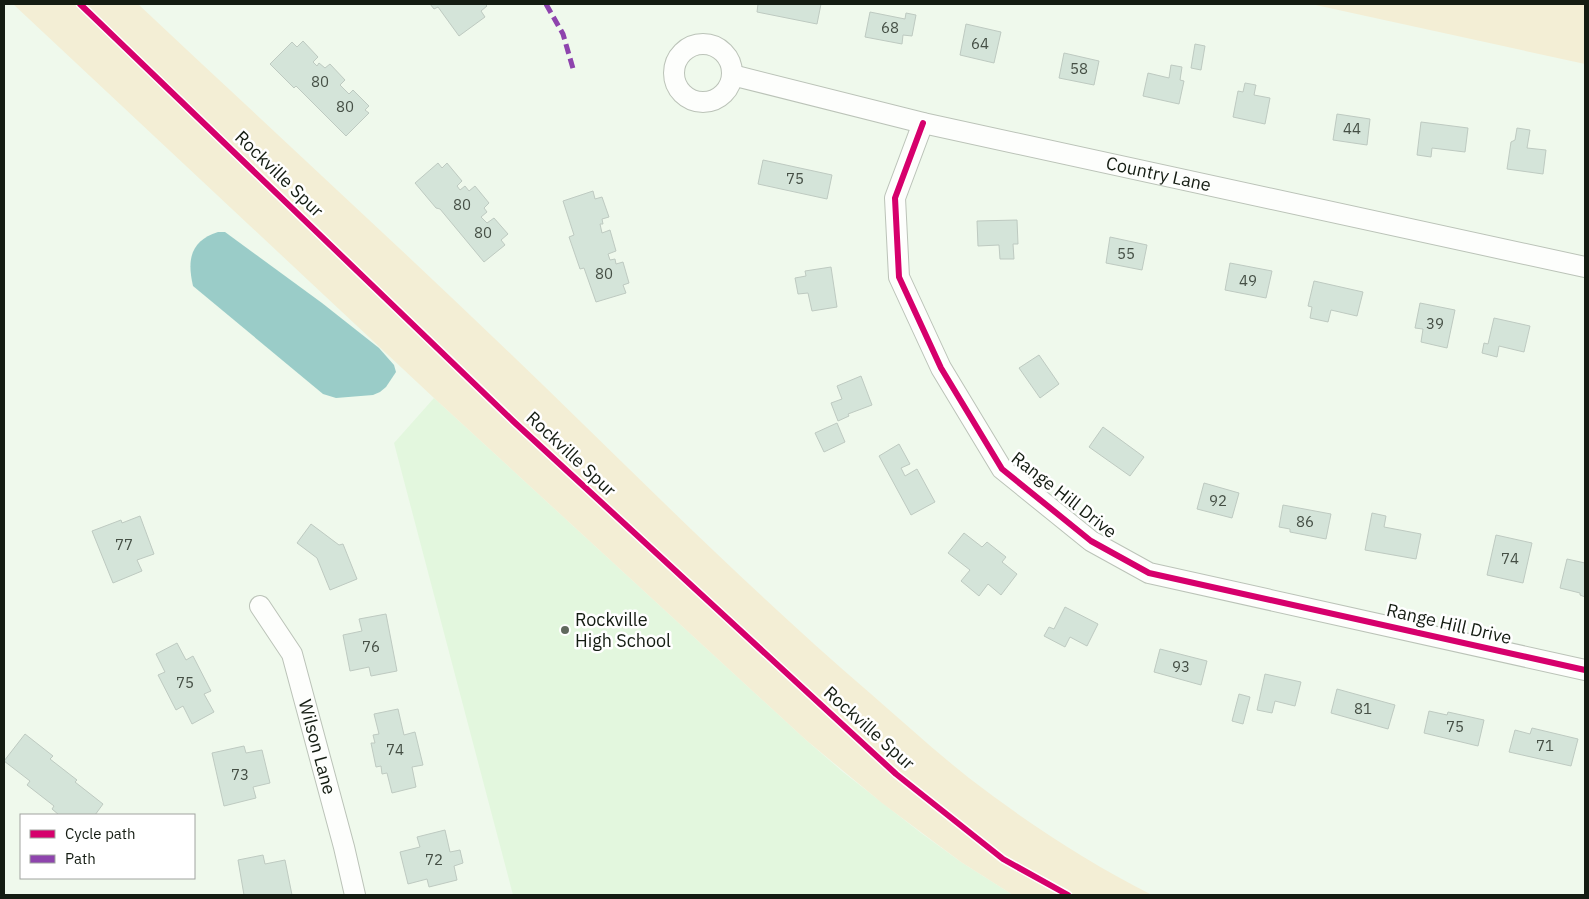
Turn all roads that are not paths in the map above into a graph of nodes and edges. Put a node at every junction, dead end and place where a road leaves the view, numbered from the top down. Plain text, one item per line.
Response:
1 (732, 75) dead end
2 (923, 123) junction
3 (1585, 267) edge
4 (260, 606) dead end
5 (1585, 670) edge
6 (355, 895) edge

1 - 2 street, Country Lane
2 - 3 street, Country Lane
2 - 5 street, Range Hill Drive
4 - 6 street, Wilson Lane

